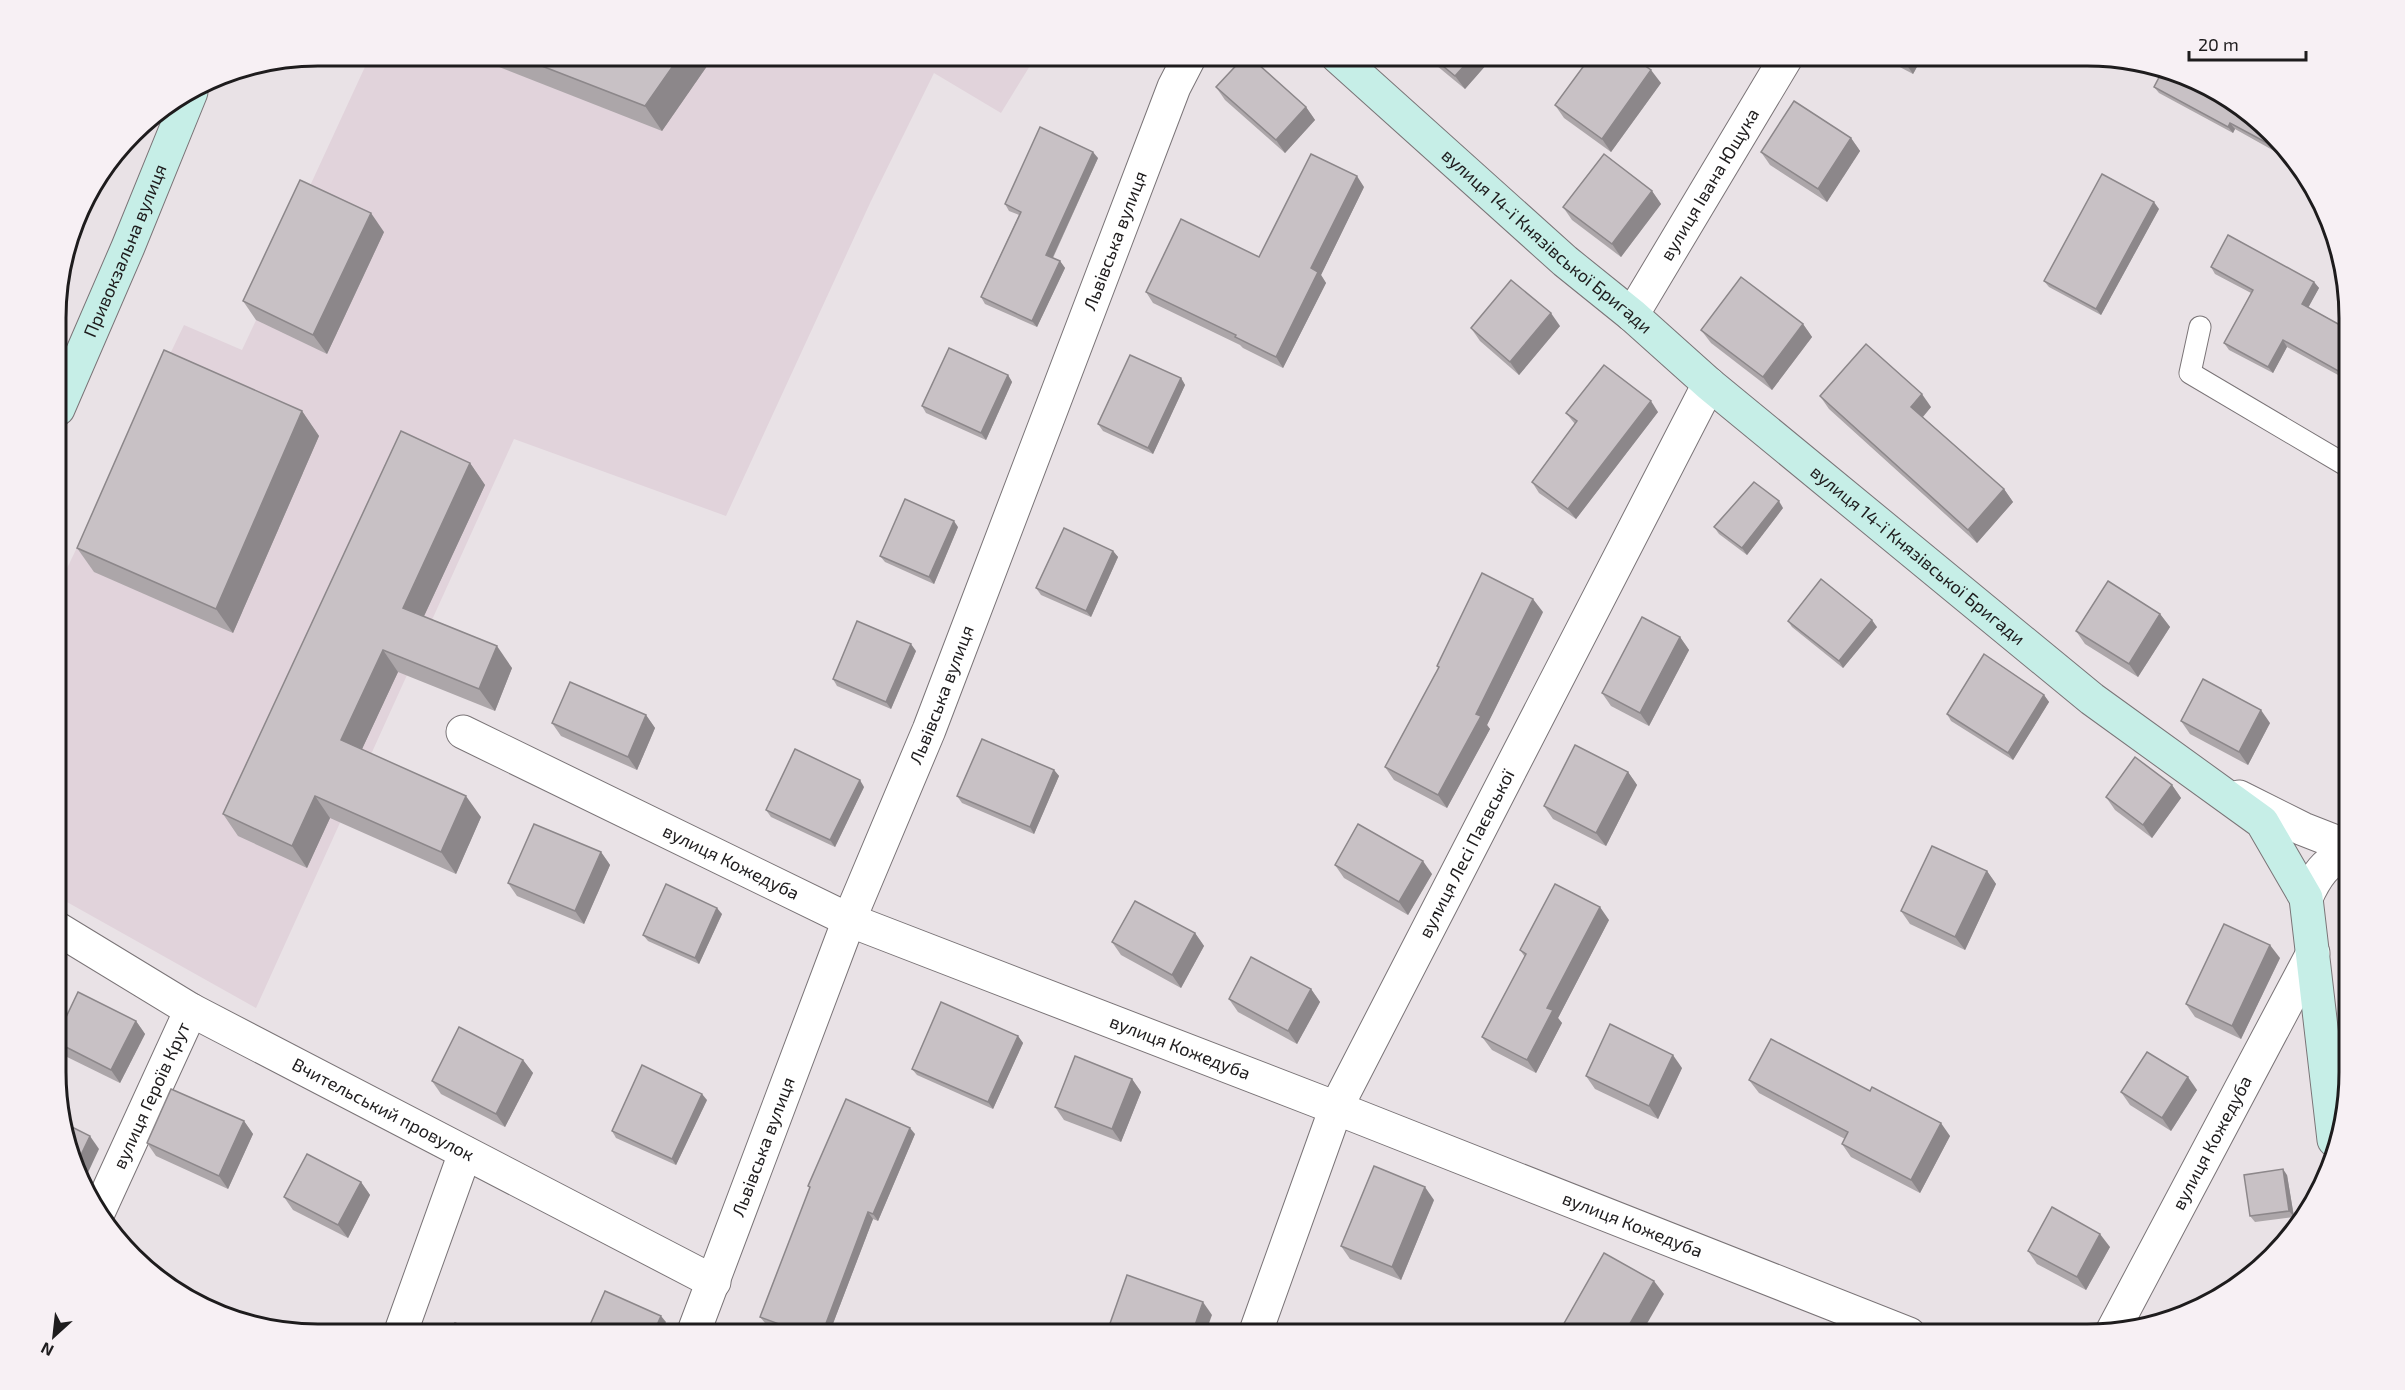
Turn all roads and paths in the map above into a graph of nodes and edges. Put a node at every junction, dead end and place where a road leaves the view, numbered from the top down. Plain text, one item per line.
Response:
1 (1185, 66) edge
2 (1348, 66) edge
3 (1781, 66) edge
4 (187, 103) edge
5 (1632, 315) junction
6 (2200, 327) dead end
7 (1709, 384) junction
8 (66, 391) edge
9 (2339, 461) edge
10 (464, 732) dead end
11 (2206, 781) junction
12 (2339, 843) edge
13 (2339, 858) edge
14 (2306, 898) junction
15 (849, 920) junction
16 (66, 934) edge
17 (2313, 953) junction
18 (191, 1010) junction
19 (1336, 1108) junction
20 (2333, 1127) edge
21 (465, 1153) junction
22 (103, 1203) edge
23 (714, 1282) junction
24 (2117, 1322) edge
25 (404, 1324) edge
26 (697, 1324) edge
27 (1259, 1324) edge
28 (1875, 1324) edge

1 - 15 street, Львівська вулиця
2 - 5 street, вулиця 14-ї Князівської Бригади
3 - 5 street, вулиця Івана Ющука
4 - 8 street, Привокзальна вулиця
5 - 7 street, вулиця 14-ї Князівської Бригади
6 - 9 lane
7 - 11 street, вулиця 14-ї Князівської Бригади
7 - 19 street, вулиця Лесі Паєвської
10 - 15 street, вулиця Кожедуба
11 - 12 street
11 - 14 street, вулиця 14-ї Князівської Бригади
13 - 14 street
14 - 17 street, вулиця 14-ї Князівської Бригади
15 - 19 street, вулиця Кожедуба
15 - 23 street, Львівська вулиця
16 - 18 street, Вчительський провулок
17 - 20 street, вулиця 14-ї Князівської Бригади
17 - 24 street, вулиця Кожедуба
18 - 21 street, Вчительський провулок
18 - 22 street, вулиця Героїв Крут
19 - 27 street, вулиця Лесі Паєвської
19 - 28 street, вулиця Кожедуба
21 - 23 street, Вчительський провулок
21 - 25 street
23 - 26 street, Львівська вулиця

